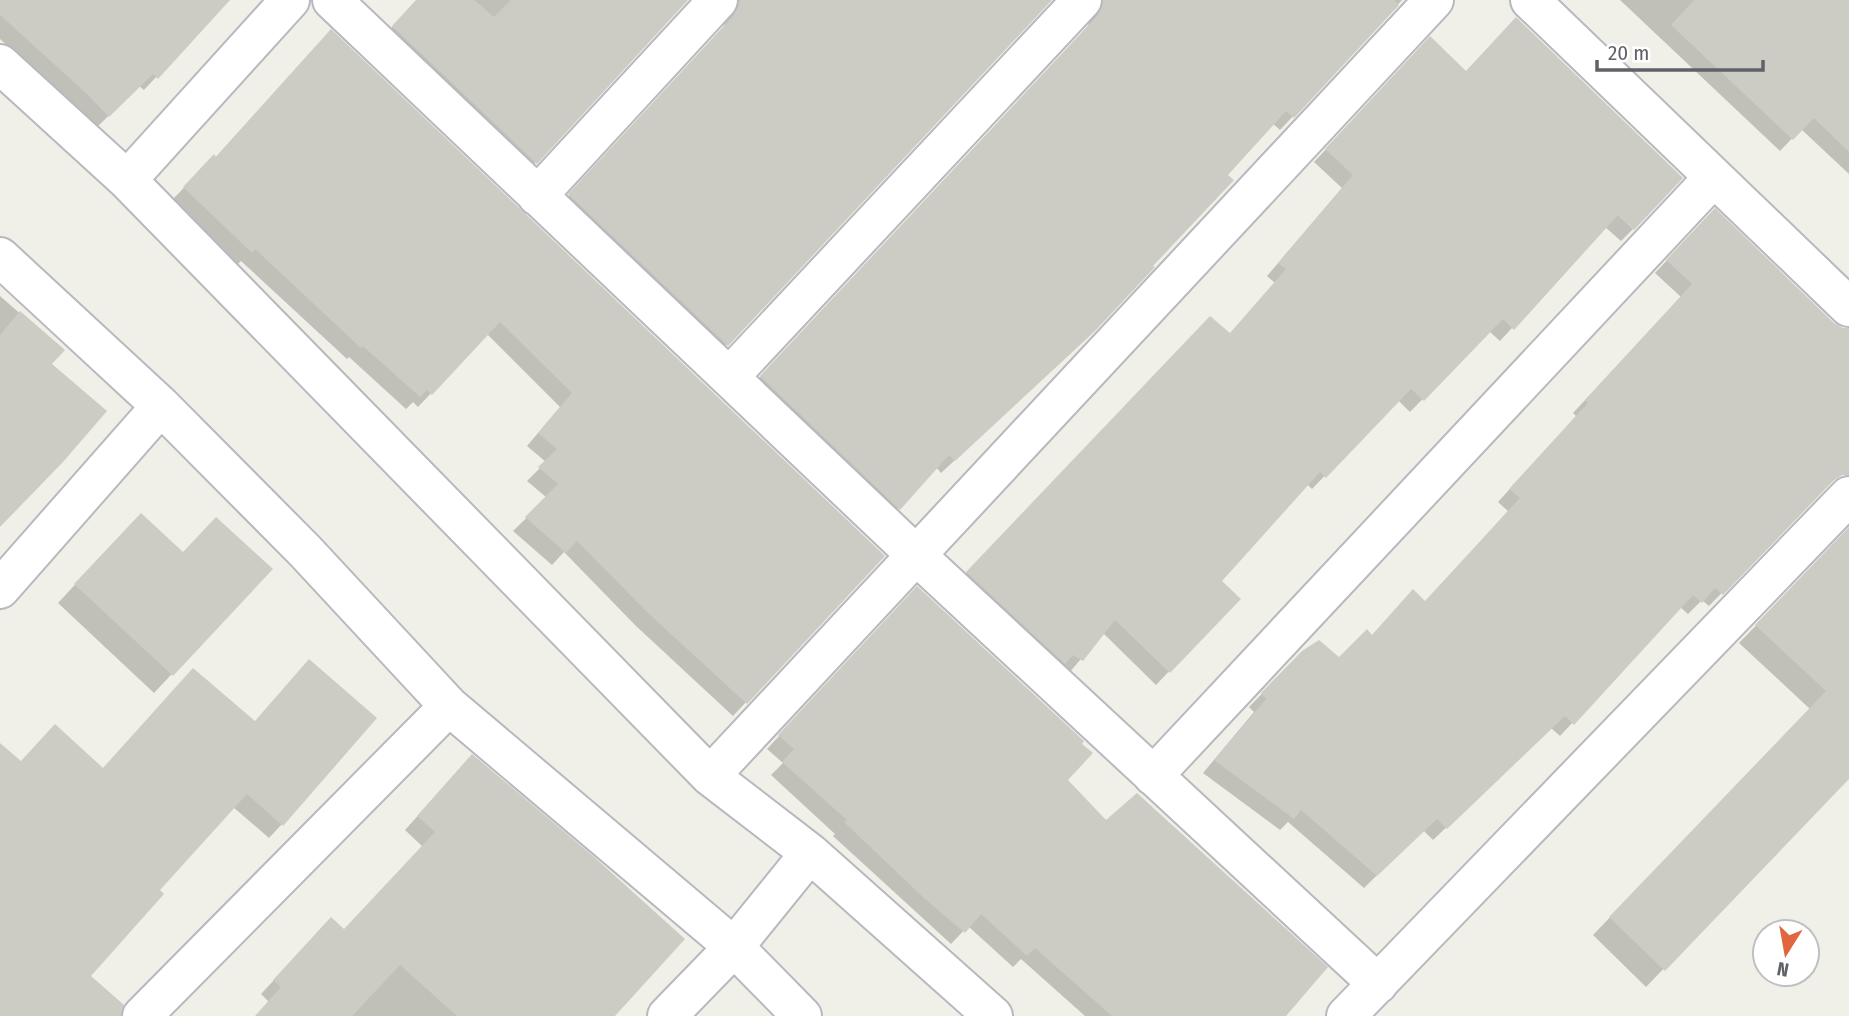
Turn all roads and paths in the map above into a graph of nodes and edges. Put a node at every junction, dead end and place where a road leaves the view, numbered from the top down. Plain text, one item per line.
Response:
1 (290, 0) edge
2 (332, 0) edge
3 (718, 0) edge
4 (1082, 0) edge
5 (1434, 0) edge
6 (1530, 0) edge
7 (0, 64) edge
8 (1714, 177) junction
9 (127, 180) junction
10 (537, 196) junction
11 (0, 257) edge
12 (1849, 307) edge
13 (729, 377) junction
14 (161, 406) junction
15 (1849, 496) edge
16 (917, 556) junction
17 (0, 589) edge
18 (449, 706) junction
19 (710, 776) junction
20 (1153, 776) junction
21 (810, 853) junction
22 (734, 947) junction
23 (1378, 984) junction
24 (142, 1016) edge
25 (667, 1016) edge
26 (802, 1016) edge
27 (993, 1016) edge
28 (1346, 1016) edge

1 - 9 street
2 - 10 street
3 - 10 street
4 - 13 street
5 - 16 street
6 - 8 street
7 - 9 street
8 - 12 street
8 - 20 street
9 - 19 street
10 - 13 street
11 - 14 street
13 - 16 street
14 - 17 street
14 - 18 street
15 - 23 street
16 - 19 street
16 - 20 street
18 - 22 street
18 - 24 street
19 - 21 street
20 - 23 street
21 - 22 street
21 - 27 street
22 - 25 street
22 - 26 street
23 - 28 street

